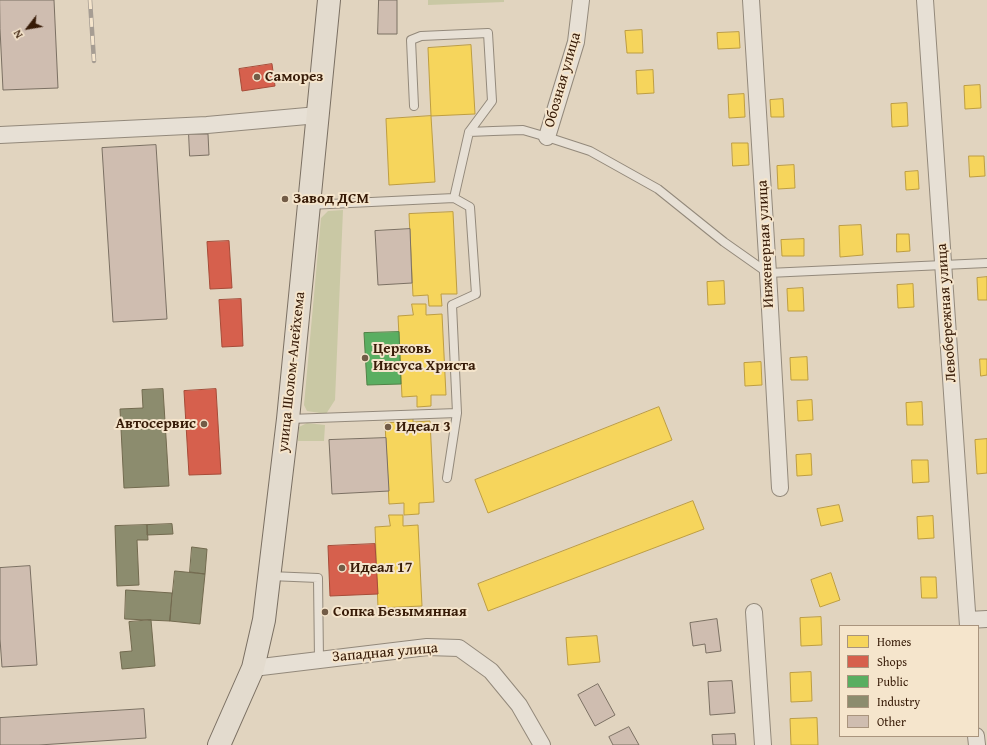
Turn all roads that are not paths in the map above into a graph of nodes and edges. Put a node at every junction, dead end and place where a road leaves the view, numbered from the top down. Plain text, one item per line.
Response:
1 (329, 0) edge
2 (581, 0) edge
3 (751, 0) edge
4 (926, 0) edge
5 (414, 106) dead end
6 (318, 115) junction
7 (469, 132) junction
8 (0, 135) edge
9 (547, 137) junction
10 (454, 198) junction
11 (308, 205) junction
12 (987, 263) edge
13 (944, 266) junction
14 (768, 273) junction
15 (457, 413) junction
16 (288, 419) junction
17 (447, 478) dead end
18 (780, 488) dead end
19 (269, 576) junction
20 (754, 612) dead end
21 (987, 619) edge
22 (968, 623) edge
23 (319, 660) junction
24 (253, 668) junction
25 (218, 742) edge
26 (542, 745) edge
27 (763, 745) edge

1 - 6 main road, улица Шолом-Алейхема
2 - 9 street, Обозная улица
3 - 14 street, Инженерная улица
4 - 13 street, Левобережная улица
5 - 7 lane
6 - 8 street
6 - 11 main road, улица Шолом-Алейхема
7 - 9 lane
7 - 10 lane
9 - 14 lane
10 - 11 lane
10 - 15 lane
11 - 16 main road, улица Шолом-Алейхема
12 - 13 lane
13 - 14 lane
13 - 22 street, Левобережная улица
14 - 18 street, Инженерная улица
15 - 16 lane
15 - 17 lane
16 - 19 main road, улица Шолом-Алейхема
19 - 23 lane
19 - 24 main road, улица Шолом-Алейхема
20 - 27 street
21 - 22 street
23 - 24 street, Западная улица
23 - 26 street, Западная улица
24 - 25 main road, улица Шолом-Алейхема

